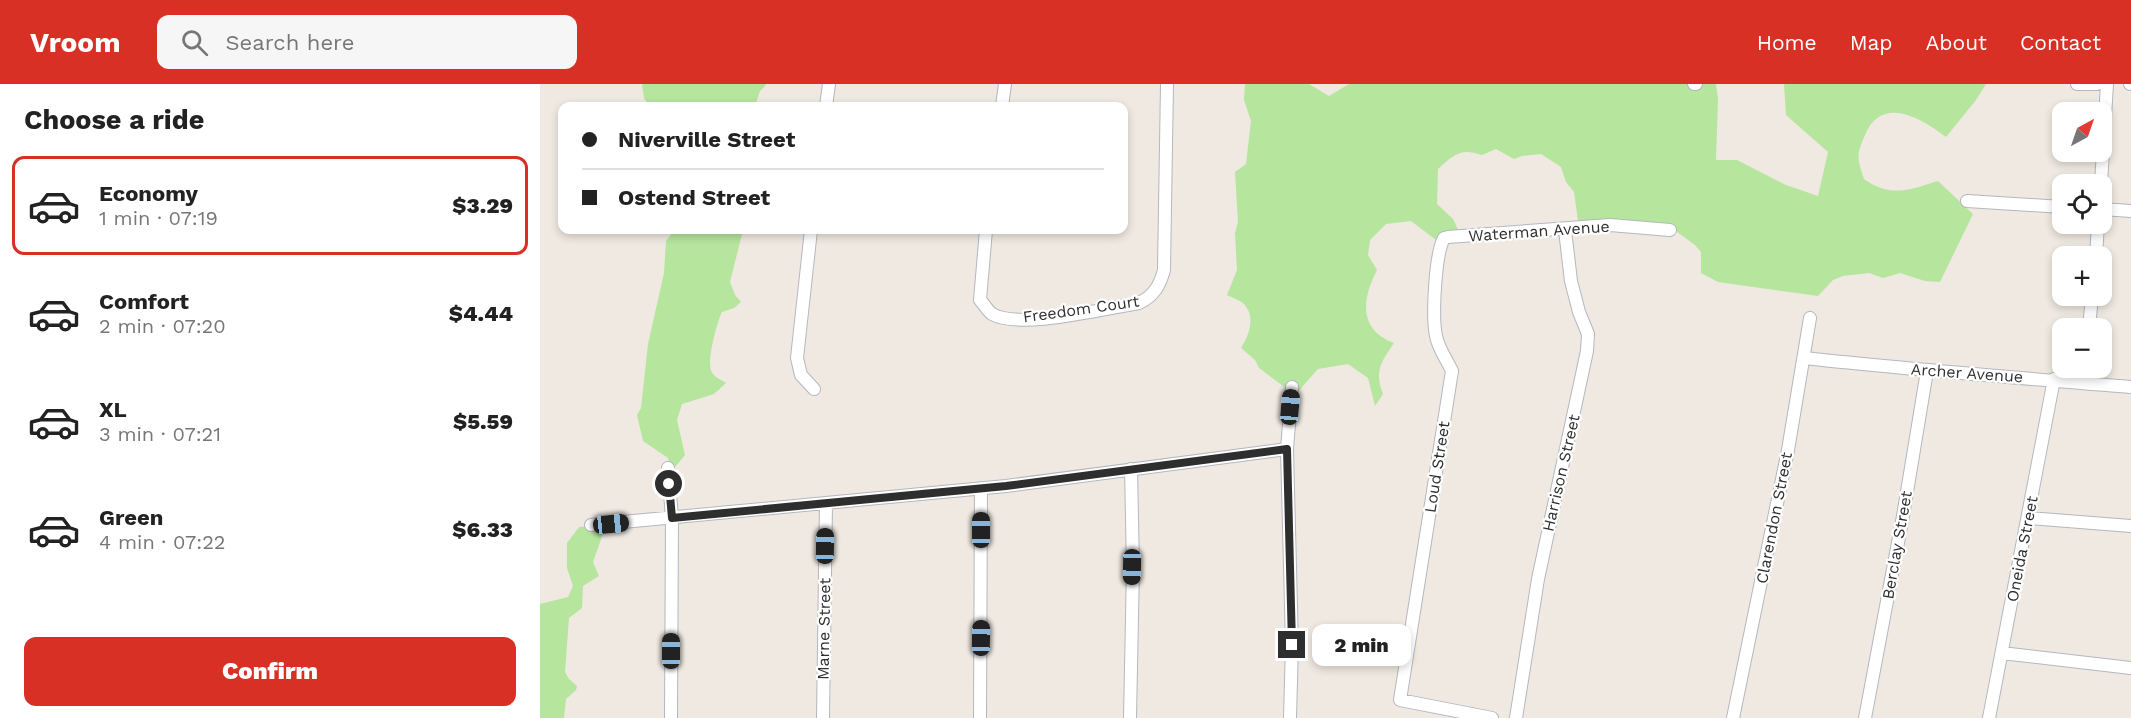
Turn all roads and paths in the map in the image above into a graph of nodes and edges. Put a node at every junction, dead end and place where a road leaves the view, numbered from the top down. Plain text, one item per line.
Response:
1 (829, 84) edge
2 (1005, 84) edge
3 (1167, 84) edge
4 (2077, 84) edge
5 (2097, 84) edge
6 (2107, 84) edge
7 (827, 102) edge
8 (1003, 102) edge
9 (2102, 174) edge
10 (1968, 201) dead end
11 (2052, 206) edge
12 (2112, 210) edge
13 (2131, 211) edge
14 (1565, 230) junction
15 (1670, 230) dead end
16 (812, 234) edge
17 (986, 234) edge
18 (1444, 238) joint
19 (1810, 318) dead end
20 (1804, 358) junction
21 (1927, 371) junction
22 (2085, 378) edge
23 (2055, 380) junction
24 (2084, 382) junction
25 (1292, 387) dead end
26 (2131, 387) edge
27 (814, 389) dead end
28 (1287, 449) junction
29 (668, 468) dead end
30 (1131, 470) junction
31 (981, 488) junction
32 (826, 503) junction
33 (672, 518) junction
34 (2028, 518) junction
35 (591, 525) dead end
36 (2131, 526) edge
37 (2002, 653) junction
38 (2131, 668) edge
39 (671, 718) edge
40 (823, 718) edge
41 (980, 718) edge
42 (1130, 718) edge
43 (1290, 718) edge
44 (1492, 718) edge
45 (1516, 718) edge
46 (1733, 718) edge
47 (1865, 718) edge
48 (1989, 718) edge

1 - 7 street
2 - 8 street
3 - 17 street, Freedom Court
4 - 5 street
6 - 9 street
10 - 11 street
12 - 13 street
14 - 15 street, Waterman Avenue
14 - 18 street, Waterman Avenue
14 - 45 street, Harrison Street
16 - 27 street
18 - 44 street, Loud Street
19 - 20 street, Clarendon Street
20 - 21 street, Archer Avenue
20 - 46 street, Clarendon Street
21 - 23 street, Archer Avenue
21 - 47 street, Berclay Street
22 - 24 street
23 - 24 street, Archer Avenue
23 - 34 street, Oneida Street
24 - 26 street, Archer Avenue
25 - 28 street
28 - 30 street
28 - 43 street
29 - 33 street
30 - 31 street
30 - 42 street
31 - 32 street
31 - 41 street
32 - 33 street
32 - 40 street, Marne Street
33 - 35 street
33 - 39 street
34 - 36 street
34 - 37 street, Oneida Street
37 - 38 street
37 - 48 street, Oneida Street

